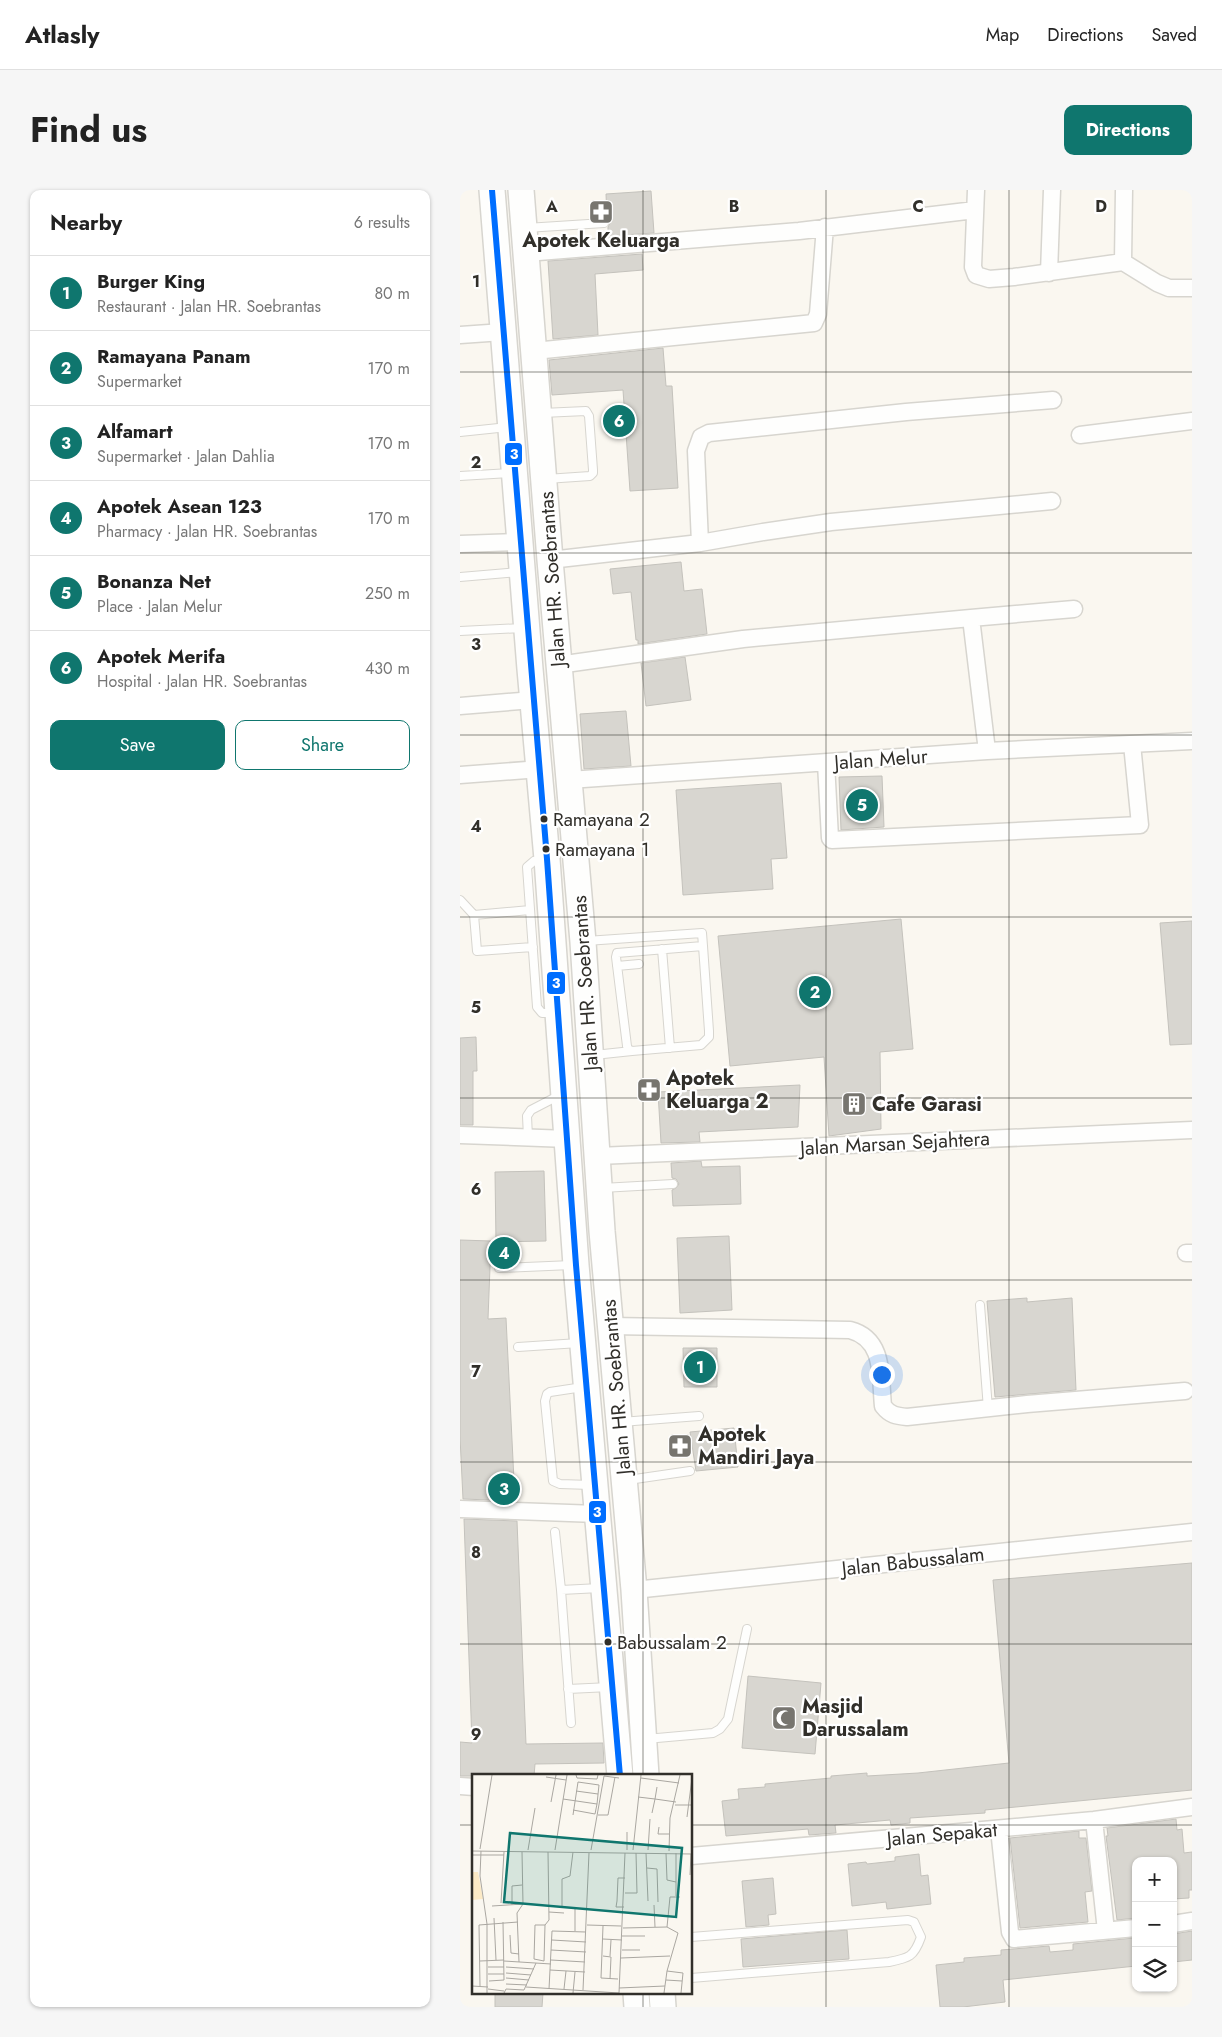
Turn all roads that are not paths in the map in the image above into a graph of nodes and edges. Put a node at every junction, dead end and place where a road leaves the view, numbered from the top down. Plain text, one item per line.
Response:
1 (492, 190) edge
2 (521, 190) edge
3 (976, 190) edge
4 (1052, 190) edge
5 (1124, 190) edge
6 (975, 210) junction
7 (604, 222) dead end
8 (825, 227) junction
9 (524, 228) junction
10 (526, 253) junction
11 (1123, 262) junction
12 (1049, 272) junction
13 (1192, 288) edge
14 (503, 332) junction
15 (460, 335) edge
16 (534, 351) junction
17 (1053, 400) dead end
18 (538, 414) junction
19 (1192, 421) edge
20 (512, 426) junction
21 (460, 432) edge
22 (1080, 435) dead end
23 (516, 472) junction
24 (460, 476) edge
25 (544, 479) junction
26 (1052, 501) dead end
27 (520, 542) junction
28 (460, 544) edge
29 (700, 544) junction
30 (550, 560) junction
31 (523, 571) junction
32 (460, 577) edge
33 (1074, 609) dead end
34 (971, 618) junction
35 (527, 628) junction
36 (460, 632) edge
37 (558, 665) junction
38 (533, 700) junction
39 (460, 706) edge
40 (1192, 741) edge
41 (1132, 744) junction
42 (987, 751) junction
43 (826, 763) junction
44 (540, 769) junction
45 (460, 775) edge
46 (569, 780) junction
47 (547, 859) junction
48 (460, 900) edge
49 (530, 910) junction
50 (474, 915) junction
51 (583, 942) junction
52 (703, 946) junction
53 (533, 947) junction
54 (662, 949) junction
55 (639, 964) dead end
56 (617, 966) junction
57 (558, 1013) junction
58 (670, 1048) junction
59 (632, 1051) junction
60 (591, 1055) junction
61 (564, 1094) junction
62 (1192, 1130) edge
63 (460, 1135) edge
64 (528, 1137) junction
65 (568, 1139) junction
66 (598, 1156) junction
67 (673, 1184) dead end
68 (600, 1188) junction
69 (576, 1264) junction
70 (499, 1268) dead end
71 (980, 1306) dead end
72 (610, 1326) junction
73 (584, 1343) junction
74 (518, 1348) dead end
75 (587, 1386) junction
76 (1185, 1391) dead end
77 (988, 1409) junction
78 (700, 1416) dead end
79 (620, 1431) junction
80 (592, 1442) junction
81 (690, 1472) dead end
82 (624, 1481) junction
83 (595, 1485) junction
84 (460, 1509) edge
85 (626, 1511) junction
86 (597, 1514) junction
87 (555, 1532) dead end
88 (1192, 1532) edge
89 (604, 1588) junction
90 (561, 1590) junction
91 (634, 1590) junction
92 (746, 1629) dead end
93 (612, 1687) junction
94 (568, 1689) junction
95 (571, 1723) dead end
96 (644, 1739) junction
97 (620, 1774) edge
98 (646, 1774) edge
99 (1192, 1809) edge
100 (1094, 1820) junction
101 (999, 1829) junction
102 (692, 1856) edge
103 (1192, 1922) edge
104 (1177, 1924) edge
105 (1132, 1928) edge
106 (1106, 1931) junction
107 (692, 1937) edge
108 (692, 1978) edge
109 (636, 1994) edge
110 (662, 1994) edge
111 (637, 2007) edge
112 (663, 2007) edge

1 - 14 main road, Jalan HR. Soebrantas
2 - 9 main road, Jalan HR. Soebrantas
3 - 6 street
4 - 12 street
5 - 11 street
6 - 8 street
6 - 12 street
7 - 9 lane
8 - 10 street
8 - 16 street
9 - 10 main road, Jalan HR. Soebrantas
10 - 16 main road, Jalan HR. Soebrantas
11 - 12 street
11 - 13 street
14 - 15 street
14 - 20 main road, Jalan HR. Soebrantas
16 - 18 main road, Jalan HR. Soebrantas
17 - 29 street
18 - 25 main road, Jalan HR. Soebrantas
18 - 25 lane
19 - 22 street
20 - 21 lane
20 - 23 main road, Jalan HR. Soebrantas
23 - 24 lane
23 - 27 main road, Jalan HR. Soebrantas
25 - 30 main road, Jalan HR. Soebrantas
26 - 29 street
27 - 28 street
27 - 31 main road, Jalan HR. Soebrantas
29 - 30 street
30 - 37 main road, Jalan HR. Soebrantas
31 - 32 lane
31 - 35 main road, Jalan HR. Soebrantas
33 - 34 street
34 - 37 street
34 - 42 street
35 - 36 lane
35 - 38 main road, Jalan HR. Soebrantas
37 - 46 main road, Jalan HR. Soebrantas
38 - 39 street
38 - 44 main road, Jalan HR. Soebrantas
40 - 41 street, Jalan Melur
41 - 42 street, Jalan Melur
41 - 43 street
42 - 43 street, Jalan Melur
43 - 46 street, Jalan Melur
44 - 45 street
44 - 47 main road, Jalan HR. Soebrantas
46 - 51 main road, Jalan HR. Soebrantas
47 - 49 lane
47 - 57 main road, Jalan HR. Soebrantas
48 - 50 lane
49 - 50 lane
49 - 53 lane
50 - 53 lane
51 - 52 lane
51 - 60 main road, Jalan HR. Soebrantas
52 - 54 lane
52 - 58 lane
53 - 57 lane
54 - 56 lane
54 - 58 lane
55 - 56 lane
56 - 59 lane
57 - 61 main road, Jalan HR. Soebrantas
58 - 59 lane
59 - 60 lane
60 - 66 main road, Jalan HR. Soebrantas
61 - 64 lane
61 - 65 main road, Jalan HR. Soebrantas
62 - 66 street, Jalan Marsan Sejahtera
63 - 64 street
64 - 65 street
65 - 69 main road, Jalan HR. Soebrantas
66 - 68 main road, Jalan HR. Soebrantas
67 - 68 lane
68 - 72 main road, Jalan HR. Soebrantas
69 - 70 lane
69 - 73 main road, Jalan HR. Soebrantas
71 - 77 lane
72 - 77 street
72 - 79 main road, Jalan HR. Soebrantas
73 - 74 lane
73 - 75 main road, Jalan HR. Soebrantas
75 - 80 main road, Jalan HR. Soebrantas
75 - 83 lane
76 - 77 street
78 - 79 lane
79 - 80 main road
79 - 82 main road, Jalan HR. Soebrantas
80 - 83 main road, Jalan HR. Soebrantas
81 - 82 lane
82 - 85 main road, Jalan HR. Soebrantas
83 - 86 main road, Jalan HR. Soebrantas
84 - 86 street
85 - 86 main road
85 - 91 main road, Jalan HR. Soebrantas
86 - 89 main road, Jalan HR. Soebrantas
87 - 90 lane
88 - 91 street, Jalan Babussalam
89 - 90 lane
89 - 93 main road, Jalan HR. Soebrantas
90 - 94 lane
91 - 96 main road, Jalan HR. Soebrantas
92 - 96 lane
93 - 94 lane
93 - 97 main road, Jalan HR. Soebrantas
94 - 95 lane
96 - 98 main road, Jalan HR. Soebrantas
99 - 100 street, Jalan Sepakat
100 - 101 street, Jalan Sepakat
100 - 106 street
101 - 102 street, Jalan Sepakat
101 - 106 street
103 - 104 street
105 - 106 street
107 - 108 lane
109 - 111 main road
110 - 112 main road

